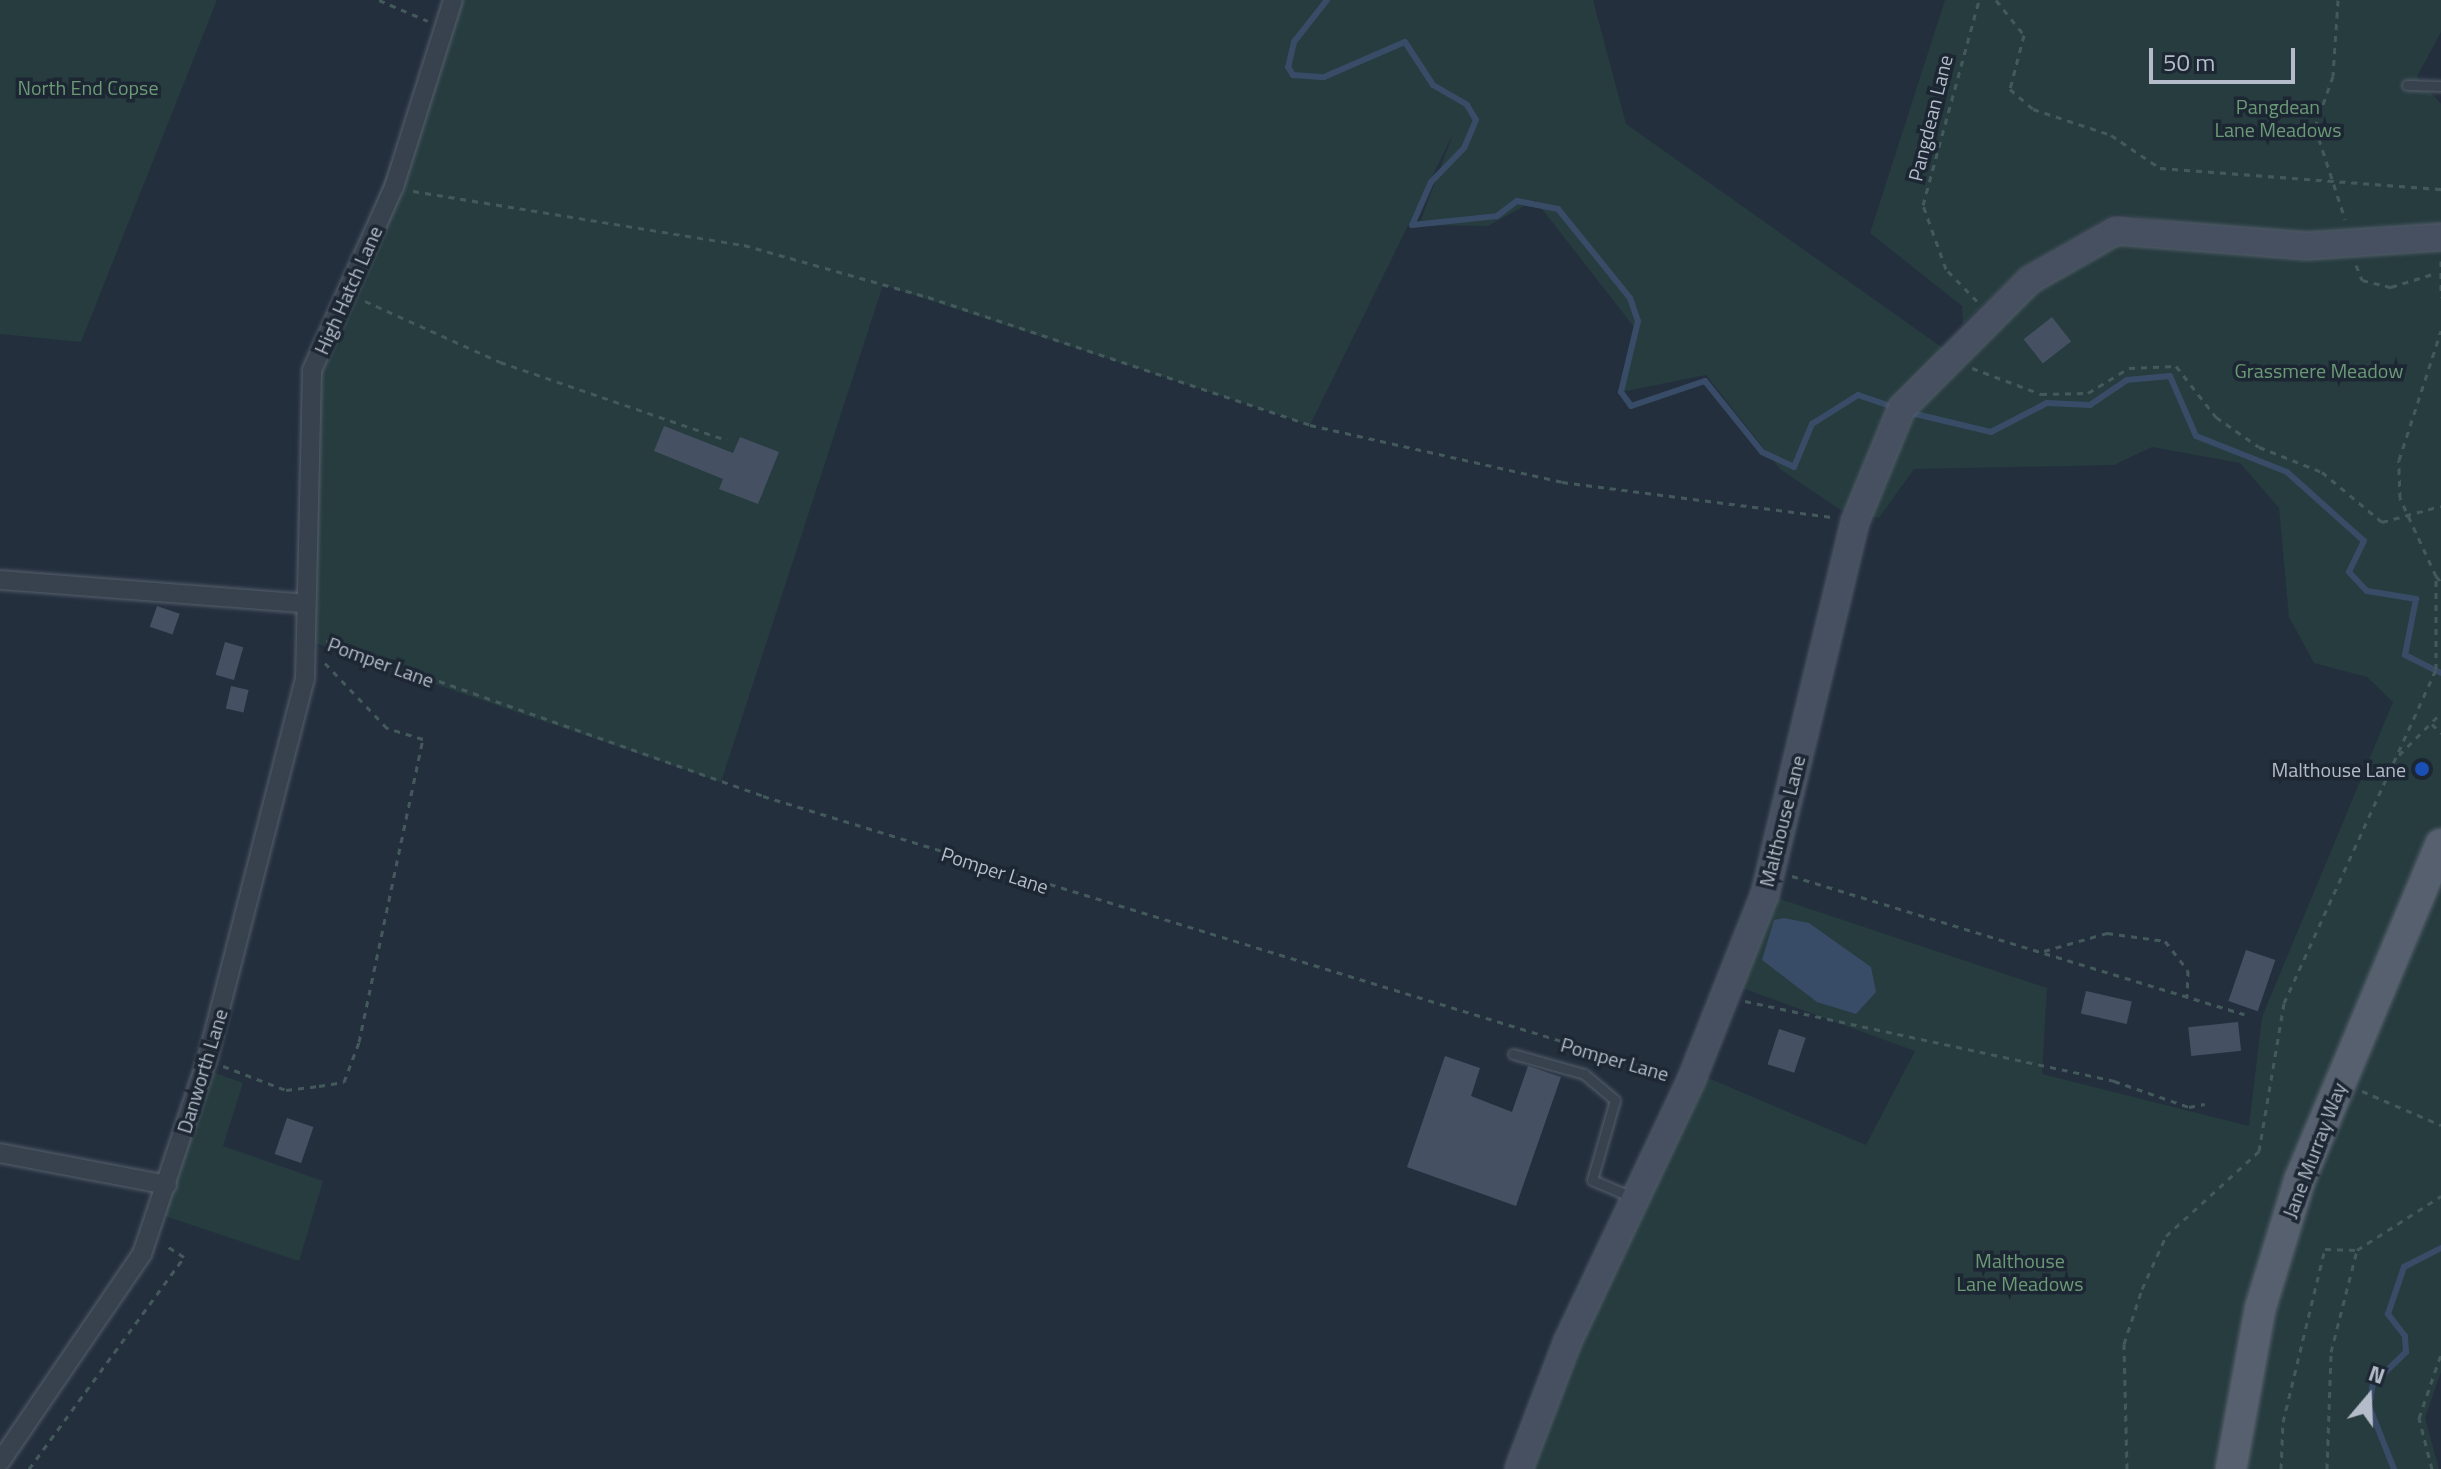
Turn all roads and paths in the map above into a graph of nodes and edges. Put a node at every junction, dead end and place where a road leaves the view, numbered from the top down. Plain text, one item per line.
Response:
1 (379, 0) edge
2 (453, 0) edge
3 (1979, 0) edge
4 (1996, 0) edge
5 (2338, 0) edge
6 (443, 27) junction
7 (2407, 85) dead end
8 (2441, 86) edge
9 (2331, 185) junction
10 (394, 187) junction
11 (2441, 189) edge
12 (2441, 237) edge
13 (2441, 261) edge
14 (347, 291) junction
15 (2441, 297) edge
16 (1994, 319) junction
17 (2441, 331) edge
18 (1959, 347) junction
19 (727, 440) dead end
20 (2441, 506) edge
21 (2406, 516) junction
22 (1855, 522) junction
23 (2436, 576) junction
24 (0, 580) edge
25 (2441, 582) edge
26 (301, 603) junction
27 (306, 640) junction
28 (2441, 713) edge
29 (2432, 724) junction
30 (2441, 733) edge
31 (2398, 756) junction
32 (2441, 844) edge
33 (1772, 871) junction
34 (2044, 951) junction
35 (1726, 996) junction
36 (2187, 997) junction
37 (2244, 1014) dead end
38 (1513, 1054) dead end
39 (207, 1060) junction
40 (1691, 1081) junction
41 (2341, 1081) junction
42 (2205, 1104) dead end
43 (2441, 1125) edge
44 (0, 1153) edge
45 (167, 1185) junction
46 (2440, 1194) edge
47 (1635, 1199) junction
48 (153, 1233) junction
49 (2357, 1250) junction
50 (2441, 1354) edge
51 (0, 1462) edge
52 (29, 1469) edge
53 (1519, 1469) edge
54 (2127, 1469) edge
55 (2231, 1469) edge
56 (2281, 1469) edge
57 (2327, 1469) edge
58 (2432, 1469) edge

1 - 6 path
2 - 6 street, High Hatch Lane
3 - 16 path, Pangdean Lane
4 - 9 path
5 - 9 path
6 - 10 street, High Hatch Lane
7 - 8 lane
9 - 11 path
10 - 14 street, High Hatch Lane
10 - 22 path
12 - 16 street, Malthouse Lane
13 - 15 path
14 - 19 path
14 - 26 street, High Hatch Lane
16 - 18 street, Malthouse Lane
17 - 21 path
18 - 21 path
18 - 22 street, Malthouse Lane
20 - 21 path
21 - 23 path
22 - 33 street, Malthouse Lane
23 - 25 path
23 - 31 path
24 - 26 street
26 - 27 street, High Hatch Lane
27 - 39 street, Danworth Lane
27 - 39 path
27 - 40 path, Pomper Lane
28 - 29 path
29 - 30 path
29 - 31 path
31 - 54 path
32 - 41 main road, Jane Murray Way
33 - 34 path
33 - 35 street, Malthouse Lane
34 - 36 path
34 - 36 path
35 - 40 street, Malthouse Lane
35 - 42 path
36 - 37 path
38 - 47 lane
39 - 45 street, Danworth Lane
40 - 47 street, Malthouse Lane
41 - 43 path
41 - 55 main road, Jane Murray Way
44 - 45 street
45 - 48 street, Danworth Lane
46 - 49 path
47 - 53 street, Malthouse Lane
48 - 51 street, Danworth Lane
48 - 52 path
49 - 56 path
49 - 57 path
50 - 58 path

